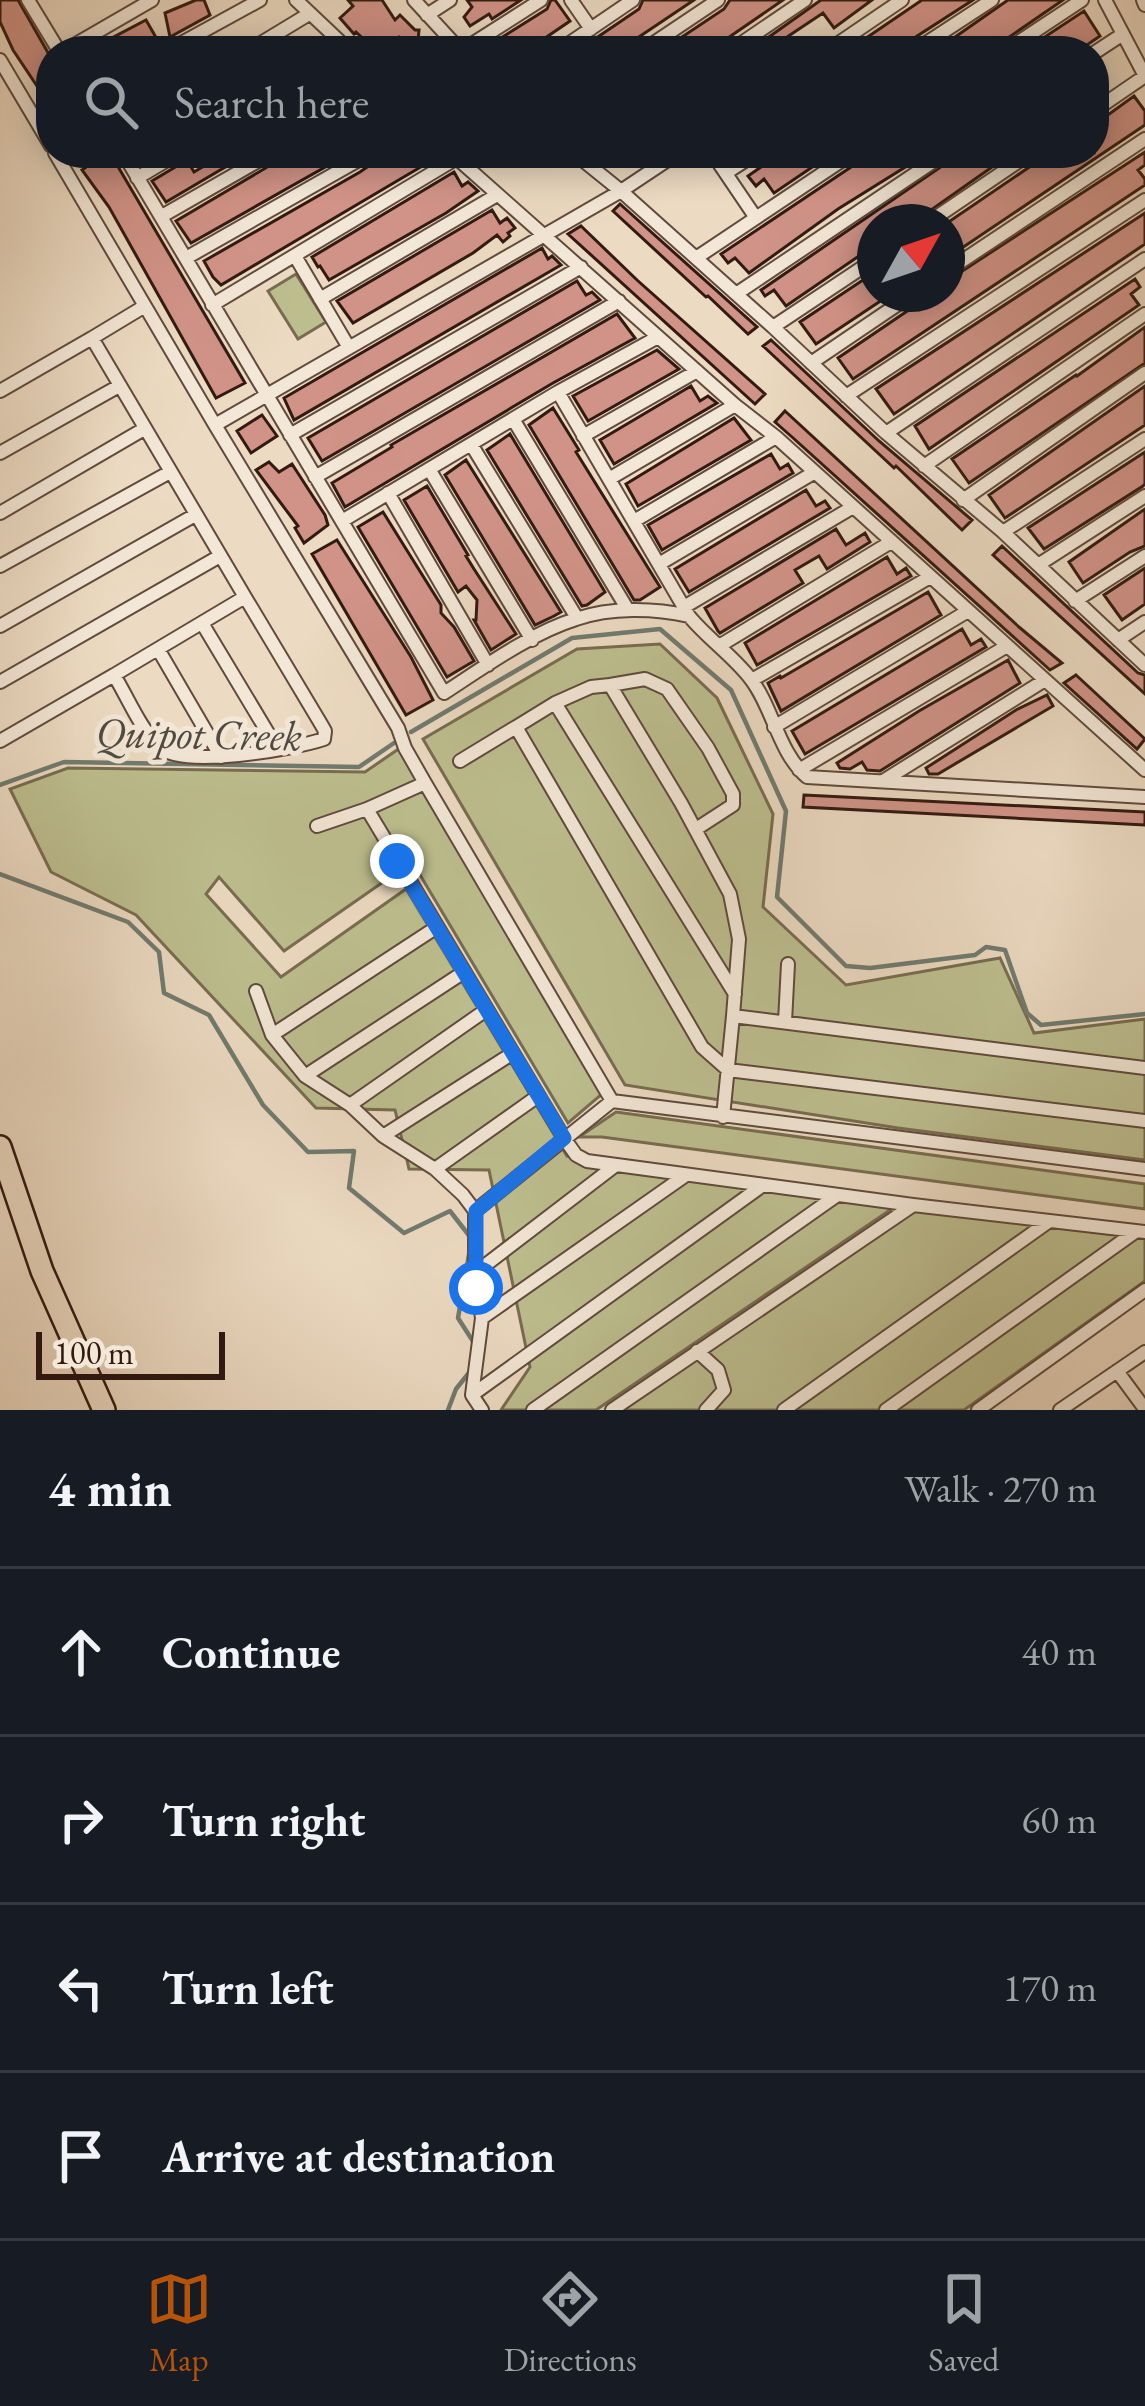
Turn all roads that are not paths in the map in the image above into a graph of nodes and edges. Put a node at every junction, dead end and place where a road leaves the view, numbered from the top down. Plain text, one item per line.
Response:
1 (51, 0) edge
2 (152, 0) edge
3 (260, 0) edge
4 (296, 0) edge
5 (414, 0) edge
6 (449, 0) edge
7 (541, 0) edge
8 (571, 0) edge
9 (633, 0) edge
10 (718, 0) edge
11 (805, 0) edge
12 (902, 0) edge
13 (992, 0) edge
14 (1082, 0) edge
15 (1105, 0) edge
16 (30, 5) edge
17 (310, 14) junction
18 (427, 15) junction
19 (591, 29) junction
20 (1123, 34) junction
21 (51, 36) edge
22 (88, 36) edge
23 (194, 36) edge
24 (273, 36) edge
25 (334, 36) edge
26 (447, 36) edge
27 (485, 36) edge
28 (580, 36) edge
29 (664, 36) edge
30 (752, 36) edge
31 (849, 36) edge
32 (937, 36) edge
33 (1028, 36) edge
34 (1109, 43) edge
35 (0, 60) edge
36 (1145, 76) edge
37 (1109, 101) edge
38 (36, 118) edge
39 (1145, 139) edge
40 (1109, 163) edge
41 (66, 168) edge
42 (131, 168) edge
43 (154, 168) edge
44 (246, 168) edge
45 (344, 168) edge
46 (435, 168) edge
47 (467, 168) edge
48 (594, 168) edge
49 (656, 168) edge
50 (722, 168) edge
51 (734, 168) edge
52 (831, 168) edge
53 (924, 168) edge
54 (1009, 168) edge
55 (1102, 168) edge
56 (726, 173) junction
57 (137, 178) junction
58 (621, 191) junction
59 (497, 195) junction
60 (1145, 200) edge
61 (956, 204) edge
62 (161, 216) junction
63 (757, 218) junction
64 (544, 235) junction
65 (295, 256) junction
66 (186, 258) junction
67 (696, 258) junction
68 (965, 259) edge
69 (1145, 260) edge
70 (581, 267) junction
71 (857, 271) edge
72 (736, 294) junction
73 (320, 299) junction
74 (619, 301) junction
75 (212, 305) junction
76 (145, 306) junction
77 (886, 312) edge
78 (1145, 314) edge
79 (773, 327) junction
80 (92, 338) junction
81 (658, 338) junction
82 (348, 346) junction
83 (811, 363) junction
84 (697, 371) junction
85 (1145, 373) edge
86 (118, 386) junction
87 (0, 391) edge
88 (558, 392) junction
89 (266, 396) junction
90 (846, 396) junction
91 (735, 405) junction
92 (513, 419) junction
93 (214, 425) junction
94 (144, 429) junction
95 (886, 433) junction
96 (290, 434) junction
97 (584, 436) junction
98 (776, 436) junction
99 (1145, 439) edge
100 (471, 444) junction
101 (0, 453) edge
102 (924, 466) junction
103 (429, 469) junction
104 (170, 472) junction
105 (814, 472) junction
106 (315, 477) junction
107 (609, 478) junction
108 (388, 493) junction
109 (1145, 496) edge
110 (964, 500) junction
111 (853, 507) junction
112 (0, 513) edge
113 (195, 514) junction
114 (342, 521) junction
115 (634, 521) junction
116 (1003, 532) junction
117 (891, 542) junction
118 (220, 556) junction
119 (1145, 556) edge
120 (659, 564) junction
121 (1038, 565) junction
122 (0, 566) edge
123 (930, 577) junction
124 (245, 597) junction
125 (1076, 601) junction
126 (628, 610) junction
127 (968, 611) junction
128 (687, 612) junction
129 (577, 618) junction
130 (1145, 622) edge
131 (202, 623) junction
132 (0, 626) edge
133 (532, 640) junction
134 (1118, 640) junction
135 (719, 646) junction
136 (1007, 646) junction
137 (158, 649) junction
138 (488, 664) junction
139 (1145, 665) edge
140 (114, 675) junction
141 (752, 680) junction
142 (1045, 680) junction
143 (0, 682) edge
144 (610, 685) junction
145 (555, 703) junction
146 (516, 727) junction
147 (774, 727) junction
148 (0, 741) edge
149 (277, 748) junction
150 (221, 757) junction
151 (460, 761) dead end
152 (800, 770) junction
153 (1145, 770) edge
154 (881, 781) junction
155 (425, 783) junction
156 (1145, 797) edge
157 (367, 809) junction
158 (317, 826) dead end
159 (695, 830) junction
160 (437, 928) junction
161 (788, 964) dead end
162 (464, 972) junction
163 (256, 991) dead end
164 (735, 994) junction
165 (486, 1010) junction
166 (733, 1016) junction
167 (785, 1022) junction
168 (272, 1035) junction
169 (513, 1053) junction
170 (1145, 1069) edge
171 (728, 1070) junction
172 (305, 1076) junction
173 (538, 1096) junction
174 (612, 1101) junction
175 (350, 1105) junction
176 (723, 1117) junction
177 (1145, 1121) edge
178 (383, 1136) junction
179 (564, 1138) junction
180 (0, 1148) edge
181 (616, 1165) junction
182 (435, 1169) junction
183 (1145, 1169) edge
184 (686, 1175) junction
185 (0, 1180) edge
186 (764, 1185) junction
187 (837, 1195) junction
188 (913, 1205) junction
189 (476, 1211) junction
190 (1049, 1221) junction
191 (1141, 1232) edge
192 (475, 1273) junction
193 (1145, 1290) edge
194 (482, 1318) junction
195 (697, 1351) junction
196 (1145, 1352) edge
197 (1117, 1372) junction
198 (472, 1395) junction
199 (1143, 1408) edge
200 (93, 1410) edge
201 (104, 1410) edge
202 (482, 1410) edge
203 (532, 1410) edge
204 (612, 1410) edge
205 (706, 1410) edge
206 (784, 1410) edge
207 (886, 1410) edge
208 (978, 1410) edge
209 (1060, 1410) edge

1 - 16 street
2 - 22 street
3 - 23 street
4 - 17 street
5 - 18 street
6 - 18 street
7 - 27 street
8 - 19 street
9 - 19 street
10 - 29 street
11 - 30 street
12 - 31 street
13 - 32 street
14 - 33 street
15 - 20 street
16 - 21 street
17 - 24 street
17 - 25 street
18 - 26 street
19 - 28 street
20 - 34 street
20 - 36 street
35 - 38 street
36 - 37 street
39 - 40 street
41 - 76 street
42 - 57 street
43 - 57 street
44 - 62 street
45 - 66 street
46 - 65 street
47 - 59 street
48 - 58 street
49 - 58 street
50 - 56 street
51 - 56 street
52 - 63 street
53 - 72 street
54 - 61 street
55 - 68 street
56 - 63 street
57 - 62 street
58 - 64 street
58 - 67 street
59 - 64 street
59 - 73 street
60 - 90 street
62 - 66 street
63 - 67 street
64 - 70 street
64 - 82 street
65 - 73 street
65 - 75 street
66 - 75 street
67 - 72 street
69 - 95 street
70 - 74 street
70 - 96 street
71 - 79 street
72 - 79 street
73 - 82 street
74 - 81 street
74 - 106 street
75 - 89 street
76 - 80 street
76 - 93 street
77 - 83 street
78 - 102 street
79 - 83 street
80 - 86 street
80 - 87 street
81 - 84 street
81 - 88 street
82 - 89 street
83 - 90 street
84 - 91 street
84 - 97 street
85 - 110 street
86 - 94 street
86 - 101 street
88 - 92 street
88 - 97 street
89 - 93 street
89 - 96 street
90 - 95 street
91 - 98 street
91 - 107 street
92 - 100 street
92 - 126 street
93 - 155 street
94 - 104 street
94 - 112 street
95 - 102 street
96 - 106 street
97 - 107 street
98 - 105 street
98 - 115 street
99 - 116 street
100 - 103 street
100 - 129 street
102 - 110 street
103 - 108 street
103 - 133 street
104 - 113 street
104 - 122 street
105 - 111 street
105 - 120 street
106 - 114 street
107 - 115 street
108 - 114 street
108 - 138 street
109 - 121 street
110 - 116 street
111 - 117 street
111 - 128 street
113 - 118 street
113 - 132 street
114 - 138 street
115 - 120 street
116 - 121 street
117 - 123 street
117 - 135 street
118 - 124 street
118 - 143 street
119 - 125 street
120 - 128 street
121 - 125 street
123 - 127 street
123 - 141 street
124 - 131 street
124 - 149 street
125 - 134 street
126 - 128 street
126 - 129 street
127 - 136 street
127 - 147 street
128 - 135 street
129 - 133 street
130 - 134 street
131 - 137 street
131 - 149 street
133 - 138 street
134 - 139 street
135 - 141 street
136 - 142 street
136 - 152 street
137 - 140 street
137 - 150 street
140 - 148 street
140 - 150 street
141 - 147 street
142 - 153 street
142 - 154 street
144 - 145 street
144 - 159 street
144 - 159 street
145 - 146 street
145 - 164 street
146 - 151 street
146 - 171 street
147 - 152 street
149 - 150 street
152 - 154 street
154 - 156 street
155 - 157 street
155 - 174 street
157 - 158 street
157 - 160 street
159 - 164 street
160 - 162 street
160 - 168 street
161 - 167 street
162 - 165 street
162 - 172 street
163 - 168 street
164 - 166 street
165 - 169 street
165 - 175 street
166 - 167 street
166 - 171 street
167 - 170 street
168 - 172 street
169 - 173 street
169 - 178 street
171 - 176 street
171 - 177 street
172 - 175 street
173 - 179 street
173 - 182 street
174 - 176 street
174 - 179 street
175 - 178 street
176 - 183 street
178 - 182 street
179 - 181 street
179 - 189 street
180 - 201 highway
181 - 184 street
181 - 192 street
182 - 189 street
184 - 186 street
184 - 194 street
185 - 200 highway
186 - 187 street
186 - 198 street
187 - 188 street
187 - 203 street
188 - 190 street
188 - 195 street
189 - 192 street
190 - 191 street
190 - 206 street
191 - 207 street
192 - 194 street
193 - 208 street
194 - 198 street
195 - 204 street
195 - 205 street
196 - 197 street
197 - 199 street
197 - 209 street
198 - 202 street

